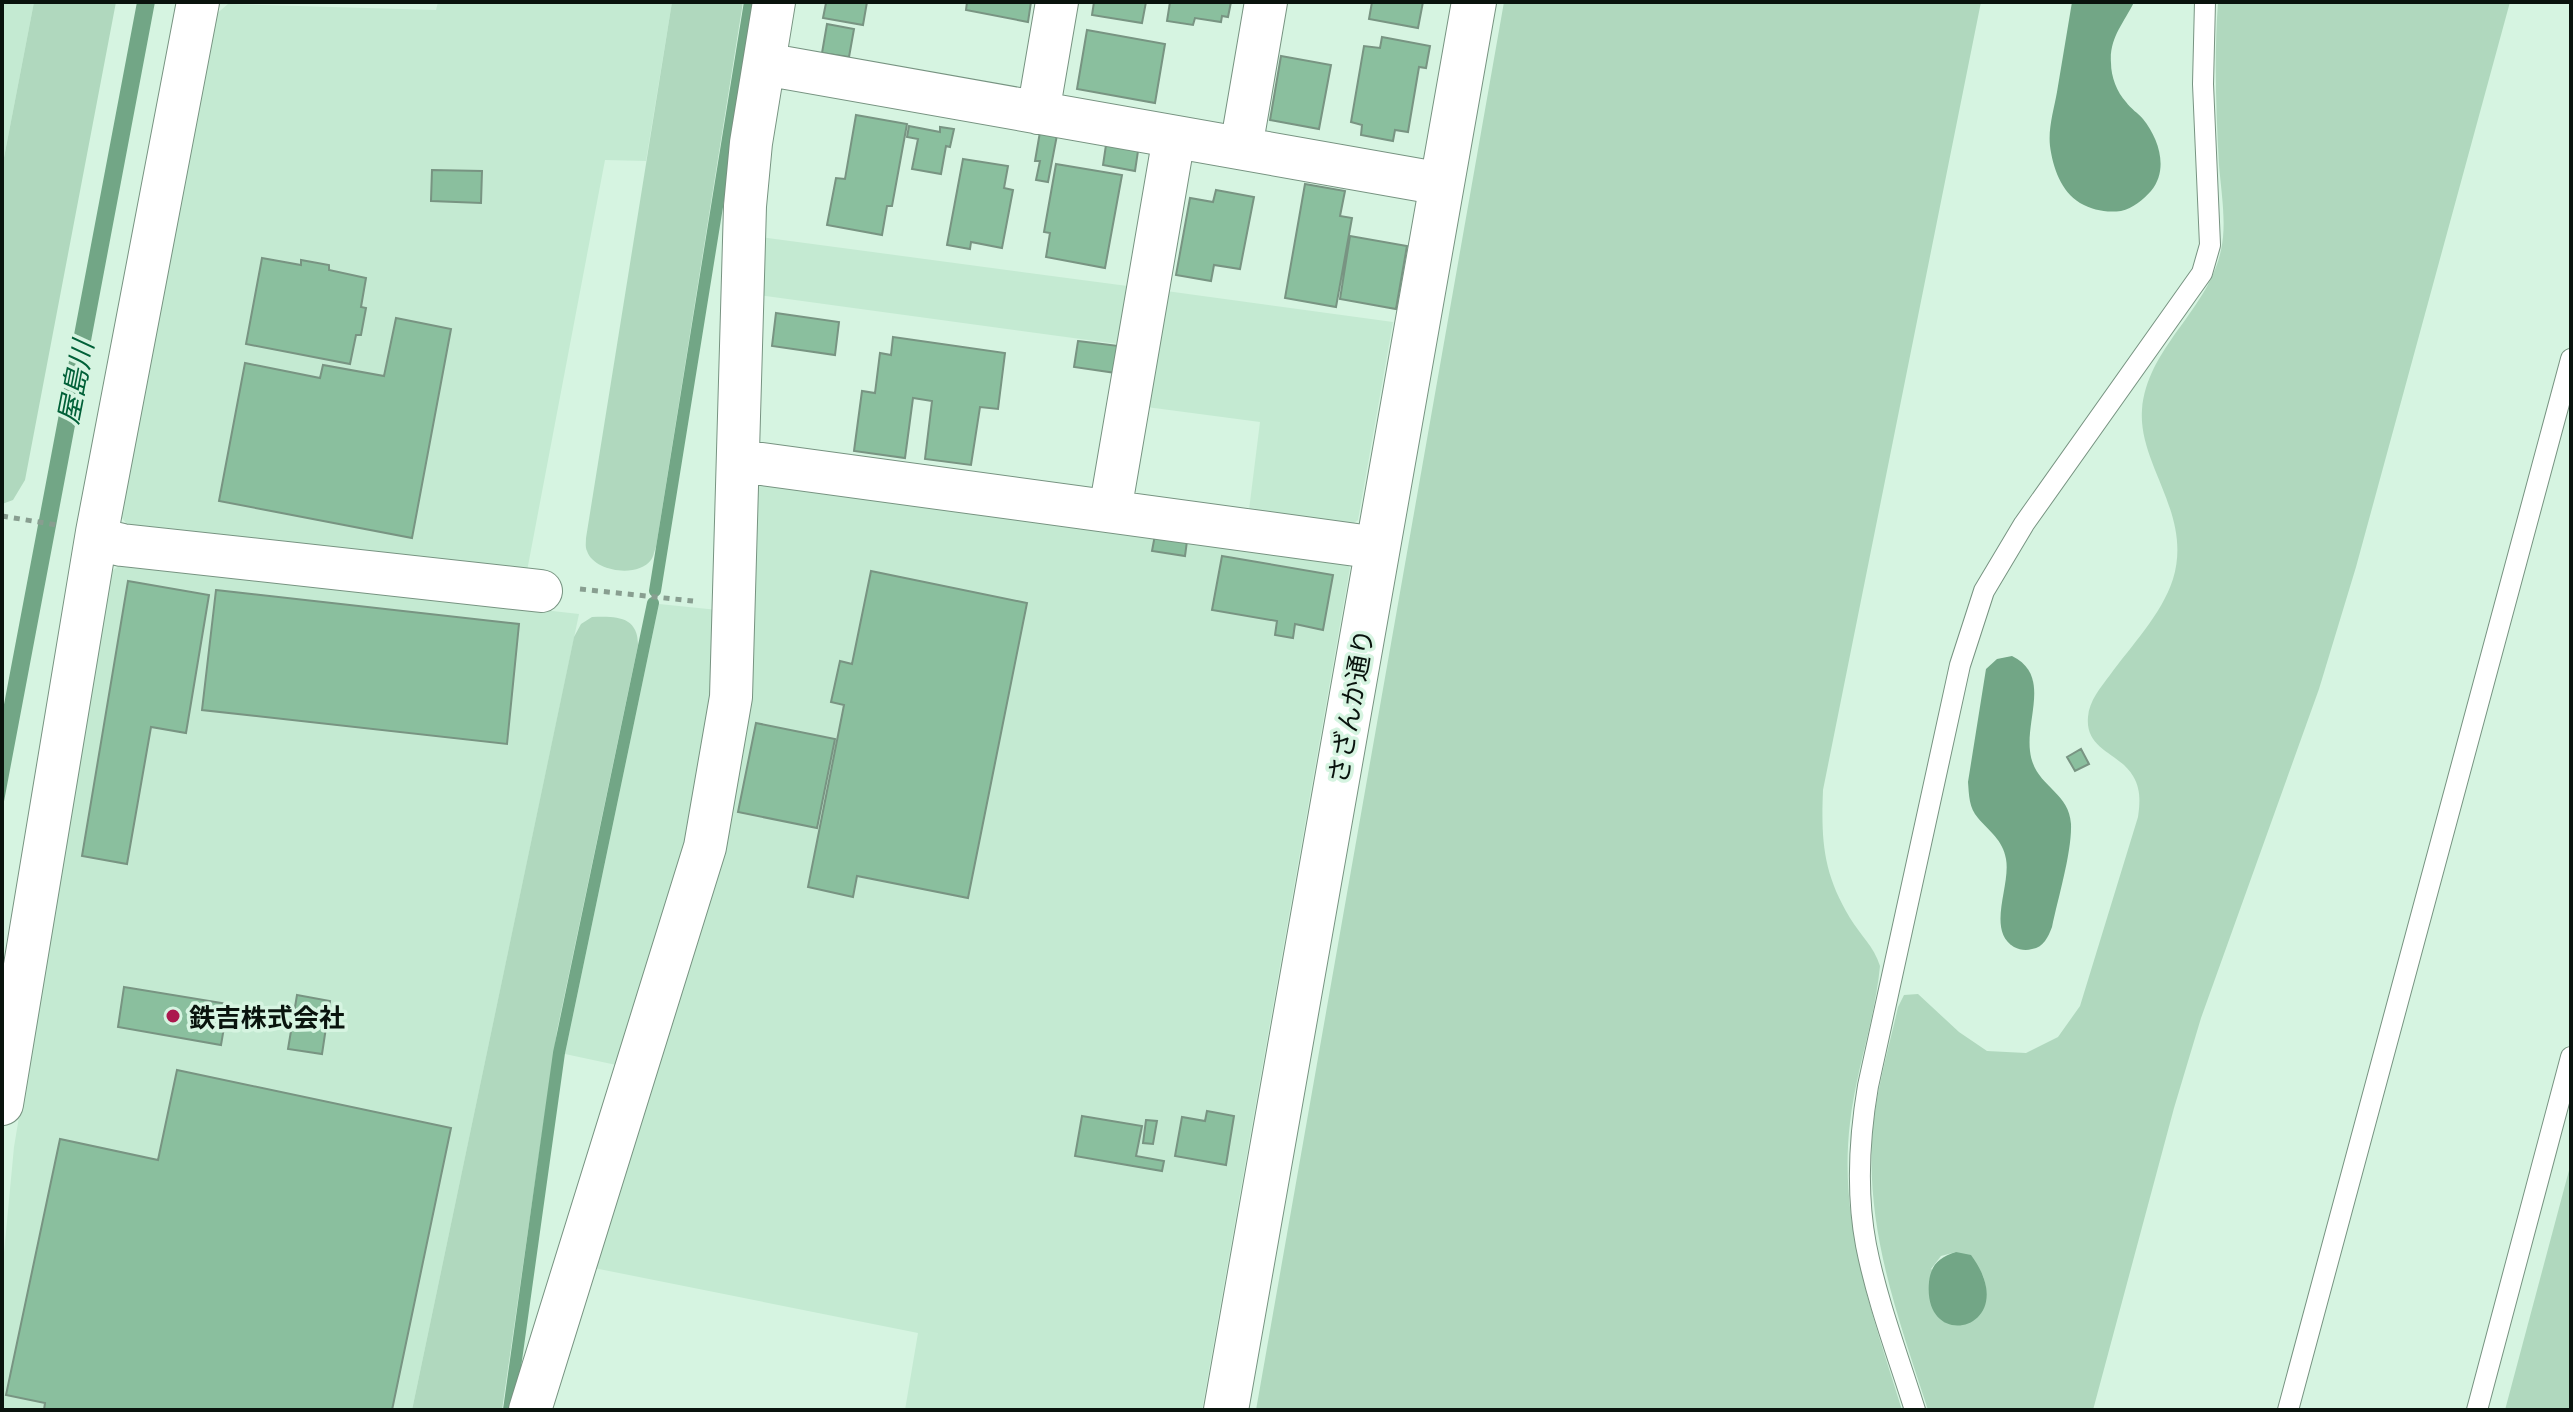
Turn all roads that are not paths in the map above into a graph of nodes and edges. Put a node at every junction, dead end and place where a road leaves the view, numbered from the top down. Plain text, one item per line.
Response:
1 (198, 2) edge
2 (774, 2) edge
3 (1057, 2) edge
4 (1266, 2) edge
5 (1474, 2) edge
6 (2205, 2) edge
7 (764, 64) junction
8 (1038, 113) junction
9 (1174, 137) junction
10 (1241, 148) junction
11 (1442, 184) junction
12 (2571, 359) edge
13 (738, 463) junction
14 (1110, 511) junction
15 (84, 533) junction
16 (1378, 548) junction
17 (541, 591) road end
18 (2571, 1057) edge
19 (2, 1104) edge
20 (530, 1410) edge
21 (1226, 1410) edge
22 (1915, 1410) edge
23 (2288, 1410) edge
24 (2477, 1410) edge

1 - 15 street
2 - 7 street
3 - 8 street
4 - 10 street
5 - 11 street, さざんか通り
6 - 22 lane
7 - 8 street
7 - 13 street
8 - 9 street
9 - 10 street
9 - 14 street
10 - 11 street
11 - 16 street, さざんか通り
12 - 23 lane
13 - 14 street
13 - 20 street
14 - 16 street
15 - 17 street
15 - 19 street
16 - 21 street, さざんか通り
18 - 24 lane

